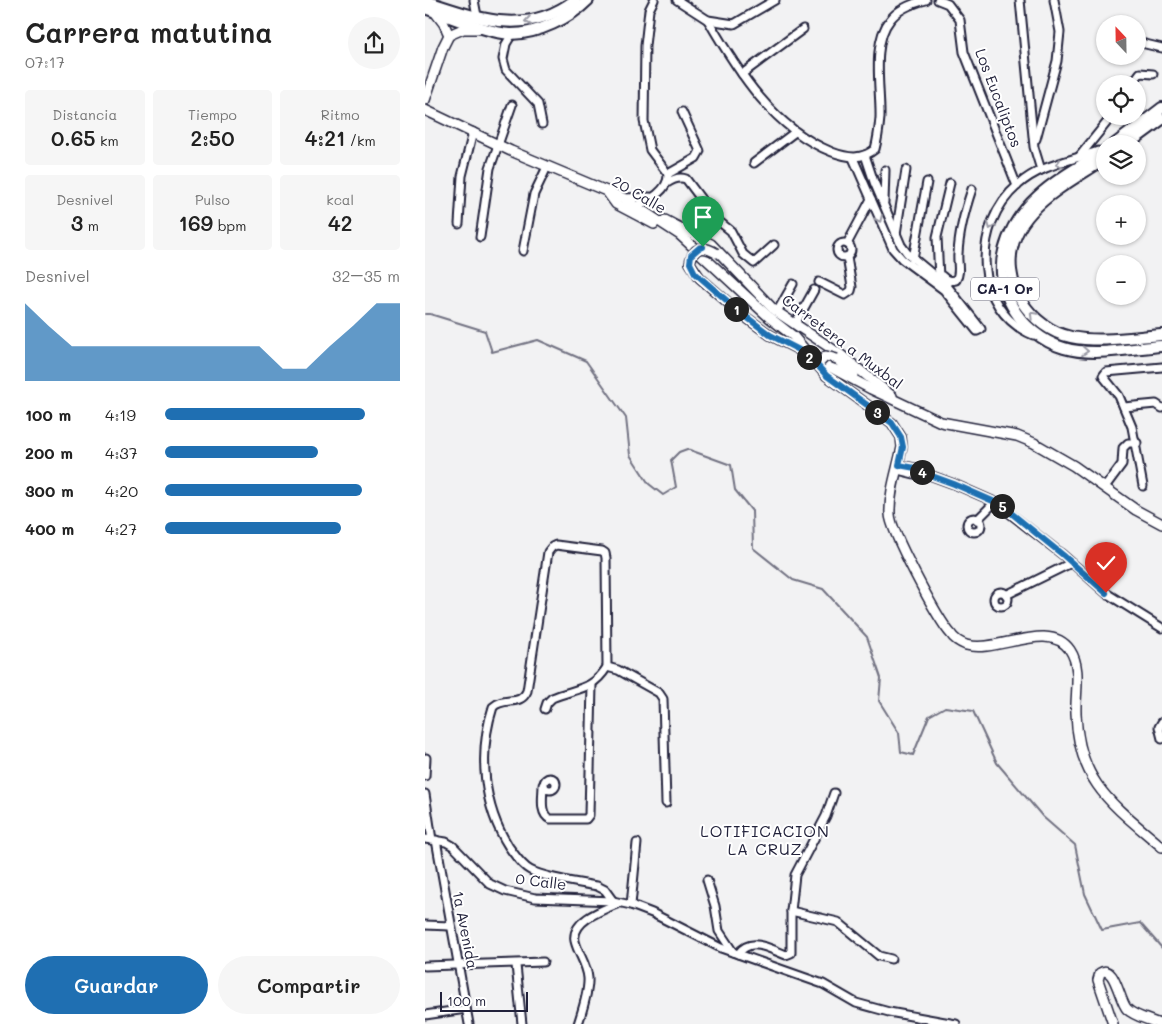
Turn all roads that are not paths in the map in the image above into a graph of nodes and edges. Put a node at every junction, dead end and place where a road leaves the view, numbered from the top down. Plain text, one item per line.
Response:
1 (474, 0) edge
2 (575, 0) edge
3 (589, 0) edge
4 (654, 0) edge
5 (677, 0) edge
6 (775, 0) edge
7 (923, 0) edge
8 (938, 0) edge
9 (1020, 0) edge
10 (1055, 0) edge
11 (425, 1) edge
12 (430, 10) edge
13 (477, 16) junction
14 (708, 20) junction
15 (803, 29) dead end
16 (492, 30) junction
17 (512, 34) junction
18 (448, 39) junction
19 (1146, 44) edge
20 (1162, 48) edge
21 (742, 74) junction
22 (1153, 74) dead end
23 (1139, 75) edge
24 (425, 100) edge
25 (511, 105) dead end
26 (1162, 108) edge
27 (427, 111) edge
28 (682, 112) dead end
29 (1162, 119) edge
30 (542, 124) dead end
31 (1104, 125) edge
32 (473, 132) junction
33 (795, 132) junction
34 (1127, 135) edge
35 (1140, 135) edge
36 (499, 145) junction
37 (1034, 147) junction
38 (1096, 153) edge
39 (865, 156) junction
40 (1096, 156) edge
41 (853, 158) junction
42 (1078, 158) junction
43 (754, 163) dead end
44 (1096, 164) edge
45 (547, 166) junction
46 (885, 170) dead end
47 (906, 170) dead end
48 (1041, 170) junction
49 (668, 174) junction
50 (927, 182) dead end
51 (667, 183) junction
52 (950, 183) dead end
53 (1017, 186) junction
54 (972, 189) dead end
55 (606, 191) junction
56 (653, 196) junction
57 (623, 198) junction
58 (871, 199) junction
59 (636, 206) junction
60 (884, 206) junction
61 (648, 214) junction
62 (459, 224) dead end
63 (896, 235) junction
64 (480, 237) dead end
65 (847, 244) junction
66 (774, 245) dead end
67 (523, 251) dead end
68 (847, 256) junction
69 (913, 259) junction
70 (919, 268) junction
71 (938, 275) junction
72 (819, 282) dead end
73 (793, 284) dead end
74 (814, 290) dead end
75 (776, 311) junction
76 (795, 324) junction
77 (781, 332) dead end
78 (1162, 334) edge
79 (1055, 344) junction
80 (1162, 346) edge
81 (807, 354) junction
82 (824, 366) junction
83 (1162, 367) edge
84 (865, 386) junction
85 (902, 404) junction
86 (1124, 407) junction
87 (1162, 408) edge
88 (1137, 443) junction
89 (898, 468) junction
90 (1143, 486) dead end
91 (1105, 487) junction
92 (995, 502) junction
93 (977, 520) dead end
94 (1162, 524) edge
95 (1071, 563) junction
96 (1006, 595) dead end
97 (1162, 628) edge
98 (607, 667) junction
99 (592, 685) junction
100 (545, 709) dead end
101 (1161, 724) edge
102 (1162, 739) edge
103 (426, 758) edge
104 (425, 776) edge
105 (543, 785) dead end
106 (834, 793) dead end
107 (425, 794) edge
108 (667, 803) dead end
109 (431, 840) edge
110 (637, 843) dead end
111 (1162, 847) edge
112 (707, 880) dead end
113 (617, 902) junction
114 (631, 906) junction
115 (791, 911) junction
116 (425, 925) edge
117 (450, 926) junction
118 (735, 953) junction
119 (891, 959) dead end
120 (543, 962) dead end
121 (516, 964) junction
122 (458, 965) junction
123 (425, 966) edge
124 (466, 1009) junction
125 (425, 1015) edge
126 (469, 1024) edge
127 (523, 1024) edge
128 (578, 1024) edge
129 (956, 1024) edge
130 (1113, 1024) edge
131 (1159, 1024) edge

1 - 13 street
2 -> 13 highway
3 - 17 highway
4 - 49 street
5 - 14 street
6 - 14 street
7 - 39 street
8 - 53 street, Los Eucaliptos
9 - 37 street
10 - 37 street
11 - 13 highway
12 - 16 highway
12 - 18 main road
14 - 21 street
15 - 21 street
16 - 17 highway
16 - 18 main road
17 - 30 street
18 - 24 main road
18 - 27 main road
19 - 20 street
21 - 33 street
22 - 23 street
25 - 36 street
26 - 34 highway
27 - 32 main road, 20 Calle
28 - 49 street
29 - 35 highway
31 - 42 street
32 - 36 main road, 20 Calle
32 - 62 street
33 - 41 street
33 - 43 street
36 - 45 main road, 20 Calle
36 - 64 street
37 - 48 street
38 - 42 street
39 - 41 street
39 - 60 street
40 - 79 highway, CA-1 Or
41 - 58 street
42 -> 48 street
78 -> 44 highway, CA-1 Or
45 - 55 main road, 20 Calle
45 - 67 street
46 - 60 street
47 - 63 street
48 - 53 street
49 - 51 street
50 - 69 street
51 - 56 street
51 - 66 street
52 - 71 street
53 -> 79 street
54 - 71 street
55 - 57 main road, 20 Calle
55 - 77 main road
56 - 57 street
56 - 59 street
57 - 59 main road, 20 Calle
58 - 65 street
58 -> 70 street
59 - 61 main road, 20 Calle
60 - 63 street
61 - 75 main road, Carretera a Muxbal
61 - 81 main road, 20 Calle
63 - 69 street
65 - 68 street
65 - 68 street
68 - 72 street
69 - 70 street
70 - 71 street
70 - 71 street
73 - 75 street
74 - 76 street
75 - 76 main road, Carretera a Muxbal
75 - 81 main road, bridge
76 - 85 main road, Carretera a Muxbal
79 -> 80 highway, CA-1 Or
81 - 82 main road, 20 Calle
82 - 84 main road, Carretera a Muxbal
82 - 84 main road, bridge
82 - 89 main road
83 - 86 street
84 - 85 main road, Carretera a Muxbal
85 - 91 main road, Carretera a Muxbal
86 - 87 street
86 - 88 street
88 - 90 street
88 - 91 street
89 - 92 street
89 - 111 main road
91 - 94 main road, Carretera a Muxbal
92 - 93 street
92 - 95 street
95 - 96 street
95 - 97 street
98 - 99 street
98 - 108 street
98 - 113 street
99 - 100 street
99 - 105 street
101 - 102 street
103 - 104 street
106 - 115 street
107 - 109 street, 1a Avenida
109 - 113 street, 0 Calle
109 - 117 street, 1a Avenida
110 - 114 street
112 - 118 street
113 - 114 street
113 - 128 street
114 - 118 street
115 - 118 street
115 - 119 street
116 - 117 street
117 - 122 street, 1a Avenida
118 - 129 street
120 - 121 street
121 - 122 street
121 - 127 street
122 - 123 street
122 - 124 street, 1a Avenida
124 - 125 street
124 - 126 street, 1a Avenida
130 - 131 main road

